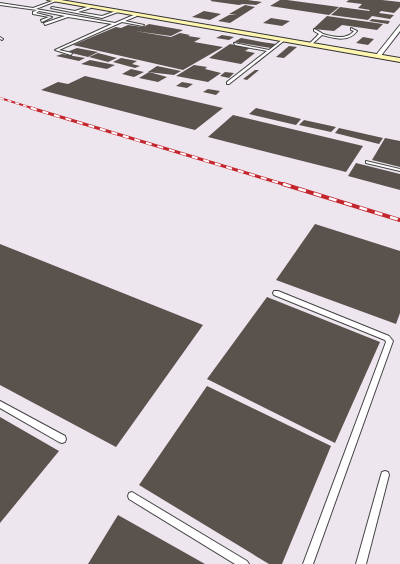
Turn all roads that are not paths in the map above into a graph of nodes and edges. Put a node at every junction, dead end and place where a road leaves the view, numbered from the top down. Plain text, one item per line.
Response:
1 (52, 3) edge
2 (0, 4) edge
3 (90, 7) junction
4 (31, 9) junction
5 (40, 11) junction
6 (76, 12) junction
7 (117, 12) junction
8 (136, 15) junction
9 (68, 16) junction
10 (42, 21) dead end
11 (122, 21) junction
12 (45, 24) dead end
13 (116, 24) junction
14 (143, 25) dead end
15 (400, 28) edge
16 (352, 29) dead end
17 (315, 30) dead end
18 (321, 34) junction
19 (284, 40) junction
20 (235, 44) dead end
21 (310, 44) junction
22 (270, 51) junction
23 (71, 54) dead end
24 (378, 56) junction
25 (400, 60) edge
26 (228, 83) dead end
27 (368, 162) dead end
28 (400, 170) edge
29 (276, 293) dead end
30 (0, 404) edge
31 (62, 439) dead end
32 (385, 475) dead end
33 (132, 496) dead end
34 (244, 564) edge
35 (308, 564) edge
36 (361, 564) edge

1 - 3 street
1 - 4 lane
1 - 6 lane
2 - 4 lane
3 - 6 lane
3 - 7 street
4 - 5 lane
5 - 9 lane
5 - 10 lane
6 - 7 lane
7 - 8 street
8 - 11 lane
8 - 19 street
9 - 12 lane
9 - 13 lane
11 - 13 lane
11 - 14 lane
13 - 23 lane
15 - 24 street
16 - 18 lane
17 - 18 lane
18 - 21 lane
19 - 21 street
19 - 22 lane
20 - 22 lane
21 - 24 street
22 - 26 lane
24 - 25 street
27 - 28 lane
29 - 35 lane
30 - 31 lane
32 - 36 lane
33 - 34 lane

